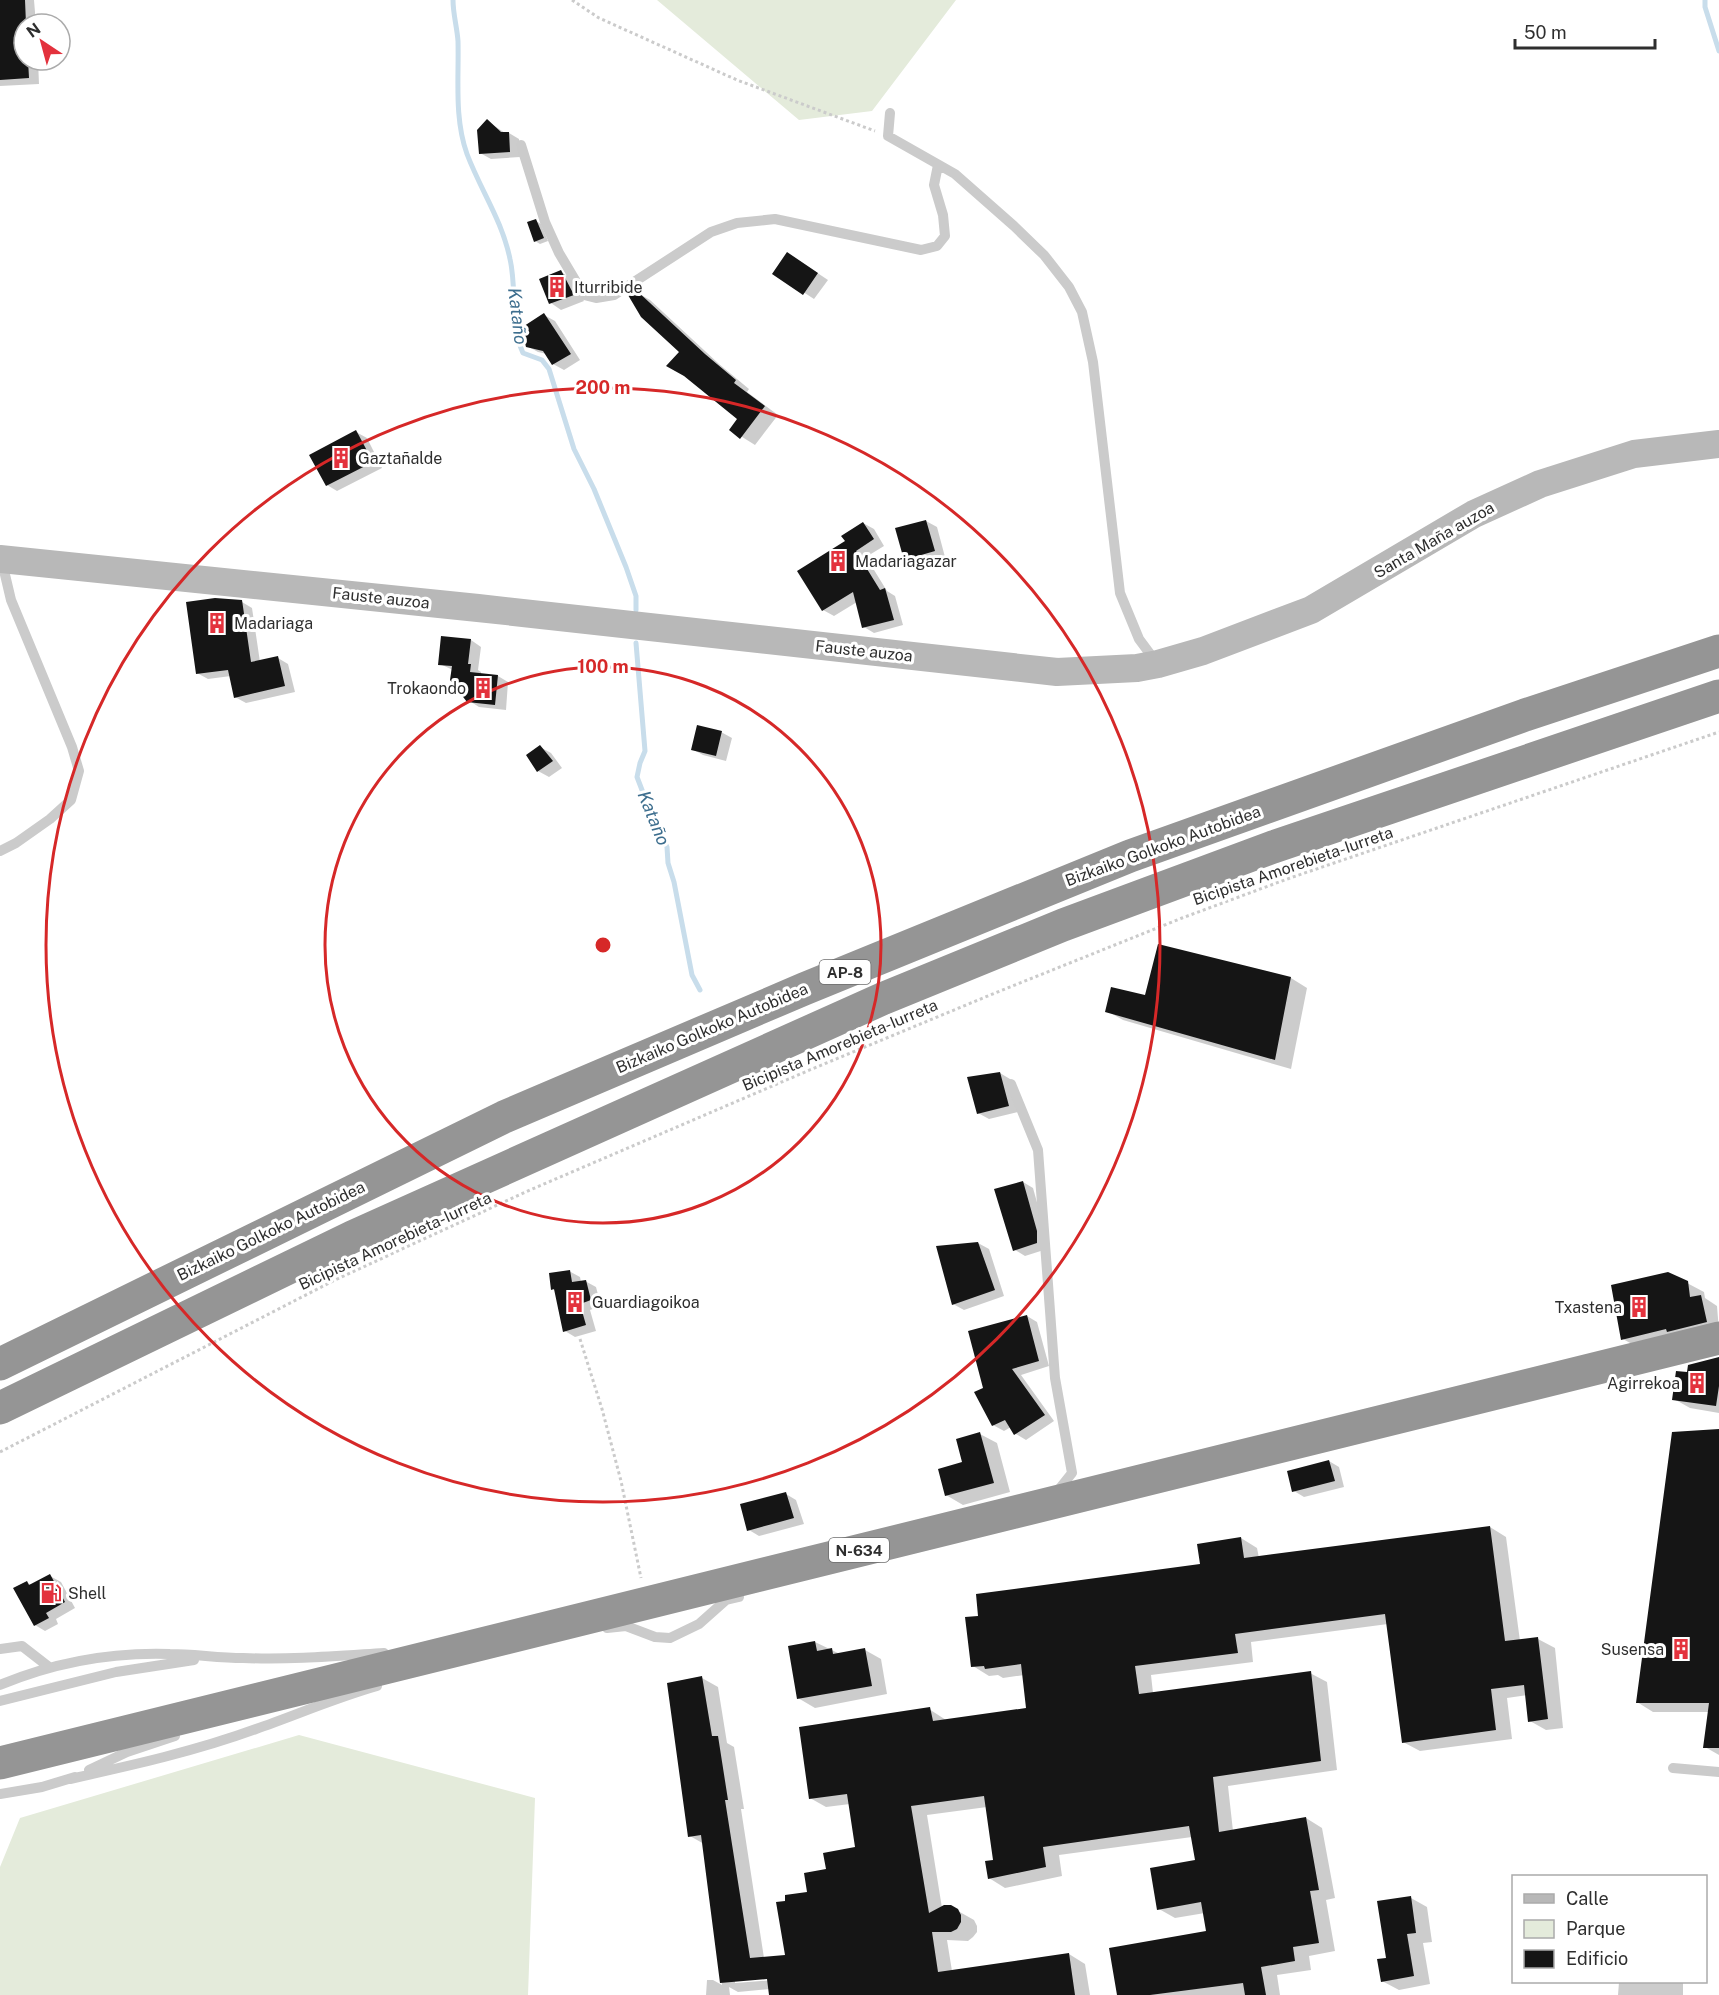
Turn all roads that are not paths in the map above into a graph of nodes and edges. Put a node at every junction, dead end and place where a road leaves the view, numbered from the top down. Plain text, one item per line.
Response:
1 (890, 113) dead end
2 (521, 146) dead end
3 (938, 165) junction
4 (1719, 444) edge
5 (1, 559) edge
6 (1719, 651) edge
7 (1158, 664) junction
8 (1719, 696) edge
9 (0, 851) edge
10 (1011, 1083) dead end
11 (1719, 1338) edge
12 (0, 1364) edge
13 (0, 1408) edge
14 (1085, 1480) junction
15 (941, 1530) junction
16 (902, 1551) dead end
17 (748, 1594) dead end
18 (595, 1631) dead end
19 (0, 1649) edge
20 (442, 1654) junction
21 (215, 1657) junction
22 (49, 1667) junction
23 (384, 1684) dead end
24 (0, 1685) edge
25 (313, 1685) junction
26 (0, 1701) edge
27 (209, 1723) dead end
28 (187, 1731) dead end
29 (0, 1763) edge
30 (1673, 1768) dead end
31 (1719, 1772) edge
32 (70, 1779) junction
33 (0, 1794) edge

1 - 3 lane
2 - 3 lane
3 - 7 lane
4 - 7 street, Santa Maña auzoa
5 - 7 street, Fauste auzoa
5 - 9 lane
6 - 12 highway, Bizkaiko Golkoko Autobidea / AP-8
8 - 13 highway, AP-8
10 - 14 lane
11 - 14 highway, N-634
14 - 15 highway, N-634
15 - 16 lane
15 - 20 highway, N-634
17 - 18 lane
19 - 22 lane
20 - 21 lane
20 - 25 highway, N-634
21 - 22 lane
21 - 26 lane
22 - 24 lane
23 - 32 lane
25 - 27 lane
25 - 29 highway, N-634
28 - 32 lane
30 - 31 lane
32 - 33 lane

